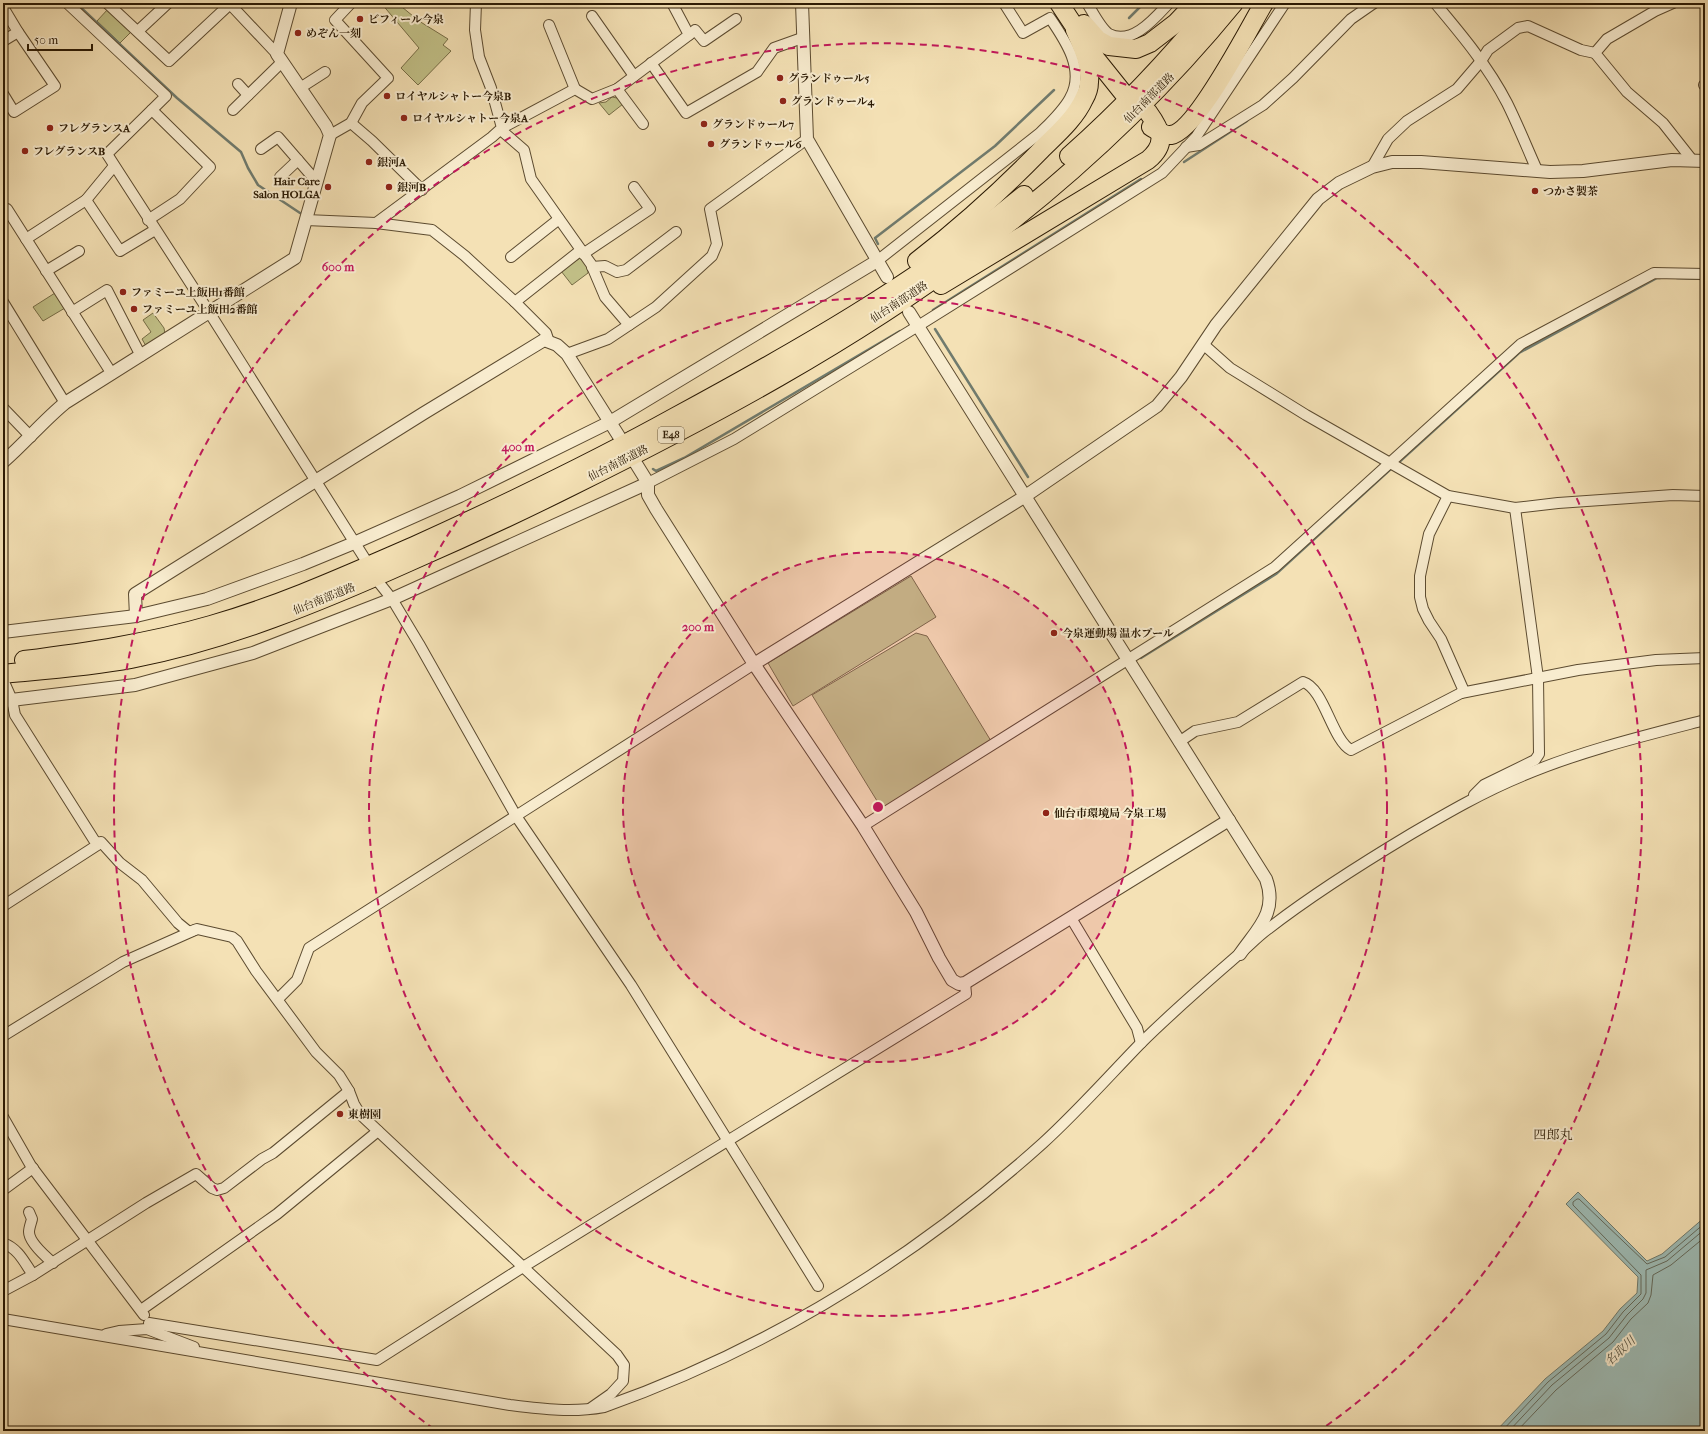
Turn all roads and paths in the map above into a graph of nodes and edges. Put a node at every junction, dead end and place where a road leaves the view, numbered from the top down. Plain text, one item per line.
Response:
1 (67, 3) edge
2 (107, 3) edge
3 (291, 3) edge
4 (351, 3) edge
5 (476, 3) edge
6 (672, 3) edge
7 (802, 3) edge
8 (1004, 3) edge
9 (1059, 3) edge
10 (1072, 3) edge
11 (1087, 3) edge
12 (1169, 3) edge
13 (1195, 3) edge
14 (1215, 3) edge
15 (1234, 3) edge
16 (1264, 3) edge
17 (1285, 3) edge
18 (1374, 3) edge
19 (1435, 3) edge
20 (1673, 3) edge
21 (165, 4) edge
22 (229, 4) edge
23 (3, 7) edge
24 (592, 16) dead end
25 (736, 19) dead end
26 (549, 25) dead end
27 (1079, 27) junction
28 (138, 31) junction
29 (18, 32) junction
30 (689, 36) junction
31 (802, 38) junction
32 (3, 41) edge
33 (1595, 53) junction
34 (280, 58) junction
35 (1481, 61) junction
36 (651, 63) junction
37 (325, 72) dead end
38 (634, 76) junction
39 (238, 84) dead end
40 (300, 88) junction
41 (575, 89) junction
42 (617, 89) junction
43 (1127, 92) dead end
44 (3, 94) edge
45 (248, 95) junction
46 (152, 110) junction
47 (233, 110) dead end
48 (1145, 115) dead end
49 (351, 123) junction
50 (643, 124) dead end
51 (502, 128) junction
52 (1160, 132) junction
53 (330, 135) junction
54 (808, 139) junction
55 (1186, 147) junction
56 (261, 149) dead end
57 (298, 160) junction
58 (1699, 161) edge
59 (114, 166) junction
60 (1372, 167) junction
61 (1537, 170) junction
62 (280, 177) dead end
63 (317, 182) junction
64 (634, 187) dead end
65 (422, 190) junction
66 (86, 200) junction
67 (3, 212) edge
68 (559, 219) junction
69 (148, 220) junction
70 (306, 220) junction
71 (376, 223) junction
72 (155, 230) junction
73 (676, 232) dead end
74 (26, 239) junction
75 (79, 251) dead end
76 (582, 252) junction
77 (511, 257) dead end
78 (877, 261) junction
79 (592, 267) junction
80 (46, 271) junction
81 (1705, 274) edge
82 (887, 277) dead end
83 (3, 302) edge
84 (515, 302) junction
85 (72, 312) junction
86 (209, 312) junction
87 (909, 312) dead end
88 (879, 316) junction
89 (629, 325) junction
90 (918, 326) junction
91 (550, 342) junction
92 (1203, 344) junction
93 (567, 354) junction
94 (141, 356) junction
95 (777, 362) junction
96 (112, 374) junction
97 (66, 403) junction
98 (3, 408) edge
99 (610, 422) junction
100 (31, 437) junction
101 (620, 438) dead end
102 (3, 462) edge
103 (635, 462) dead end
104 (1395, 465) junction
105 (316, 482) junction
106 (648, 483) junction
107 (1448, 496) junction
108 (1705, 496) edge
109 (1024, 497) junction
110 (1515, 508) junction
111 (354, 543) junction
112 (365, 560) dead end
113 (380, 584) dead end
114 (392, 599) junction
115 (136, 616) junction
116 (3, 632) edge
117 (1705, 658) edge
118 (1127, 660) junction
119 (3, 662) edge
120 (754, 664) junction
121 (3, 678) edge
122 (1538, 678) junction
123 (1461, 693) junction
124 (7, 700) edge
125 (1705, 720) edge
126 (1181, 740) junction
127 (1472, 798) junction
128 (516, 816) junction
129 (1229, 820) junction
130 (863, 826) junction
131 (99, 844) junction
132 (3, 906) edge
133 (1071, 918) junction
134 (197, 929) junction
135 (1240, 954) junction
136 (965, 984) junction
137 (278, 1000) junction
138 (3, 1036) edge
139 (1141, 1043) junction
140 (350, 1091) junction
141 (3, 1117) edge
142 (378, 1131) junction
143 (728, 1142) junction
144 (33, 1168) junction
145 (3, 1190) edge
146 (29, 1212) dead end
147 (29, 1237) junction
148 (87, 1241) junction
149 (3, 1243) edge
150 (15, 1249) junction
151 (53, 1263) junction
152 (522, 1267) junction
153 (33, 1275) junction
154 (818, 1286) dead end
155 (3, 1291) edge
156 (141, 1310) junction
157 (3, 1319) edge
158 (150, 1326) junction
159 (102, 1335) junction
160 (203, 1353) junction
161 (590, 1410) junction

1 - 46 street
2 - 28 street
3 - 34 street
4 - 49 street
5 - 51 street
6 - 30 street
7 - 31 street
8 - 78 street
9 - 27 highway
10 - 27 highway
11 - 12 street
13 - 27 highway
14 - 95 highway, 仙台南部道路 / E48
15 - 88 highway, 仙台南部道路 / E48
16 - 52 highway
17 - 55 street
18 - 55 street
19 - 35 street
20 - 33 street
21 - 28 street
22 - 28 street
22 - 34 street
23 - 29 street
24 - 38 street
25 - 30 street
26 - 41 street
27 - 43 highway
27 - 95 highway
29 - 32 street
29 - 44 street
30 - 36 street
31 - 36 street
31 - 54 street
33 - 35 street
33 - 58 street
34 - 40 street
34 - 45 street
35 - 60 street
35 - 61 street
36 - 38 street
37 - 40 street
38 - 42 street
39 - 45 street
40 - 53 street
41 - 42 street
41 - 51 street
42 - 50 street
45 - 47 street
46 - 59 street
46 - 69 street
48 - 52 highway
49 - 53 street
49 - 65 street
51 - 65 street
51 - 68 street
52 - 88 highway
53 - 63 street
54 - 78 street
54 - 89 street
55 - 90 street
56 - 57 street
57 - 62 street
57 - 63 street
58 - 61 street
59 - 66 street
59 - 69 street
60 - 61 street
60 - 92 street
63 - 70 street
64 - 76 street
65 - 71 street
66 - 72 street
66 - 74 street
67 - 74 street
68 - 76 street
68 - 77 street
69 - 72 street
70 - 71 street
70 - 86 street
71 - 84 street
72 - 86 street
73 - 79 street
74 - 80 street
75 - 80 street
76 - 79 street
76 - 84 street
78 - 82 street
78 - 99 street
79 - 89 street
80 - 85 street
81 - 104 street
83 - 97 street
84 - 91 street
85 - 94 street
85 - 96 street
86 - 94 street
86 - 105 street
87 - 90 street
88 - 121 highway, 仙台南部道路 / E48
89 - 93 street
90 - 106 street
90 - 109 street
91 - 93 street
91 - 105 street
92 - 104 street
92 - 109 street
93 - 99 street
94 - 96 street
95 - 119 highway, 仙台南部道路 / E48
96 - 97 street
97 - 100 street
98 - 100 street
99 - 101 street
99 - 111 street
100 - 102 street
103 - 106 street
104 - 107 street
104 - 118 street
105 - 111 street
105 - 115 street
106 - 114 street
106 - 120 street
107 - 110 street
107 - 123 street
108 - 110 street
109 - 118 street
109 - 120 street
110 - 122 street
111 - 112 street
111 - 115 street
113 - 114 street
114 - 124 street
114 - 128 street
115 - 116 street
117 - 122 street
118 - 126 street
118 - 130 street
120 - 128 street
120 - 130 street
121 - 124 street
122 - 123 street
122 - 127 street
123 - 126 street
124 - 131 street
125 - 127 street
126 - 129 street
127 - 135 street
128 - 137 street
128 - 143 street
129 - 133 street
129 - 135 street
130 - 136 street
131 - 132 street
131 - 134 street
133 - 136 street
133 - 139 street
134 - 137 street
134 - 138 street
135 - 139 street
136 - 143 street
137 - 140 street
139 - 161 street
140 - 142 street
140 - 148 street
141 - 144 street
142 - 152 street
142 - 156 street
143 - 152 street
143 - 154 street
144 - 145 street
144 - 148 street
146 - 147 street
147 - 150 street
147 - 151 street
148 - 151 street
148 - 156 street
149 - 150 street
150 - 153 street
151 - 153 street
152 - 158 street
152 - 161 street
153 - 155 street
156 - 158 street
157 - 159 street
158 - 159 street
158 - 160 street
159 - 160 street
160 - 161 street

